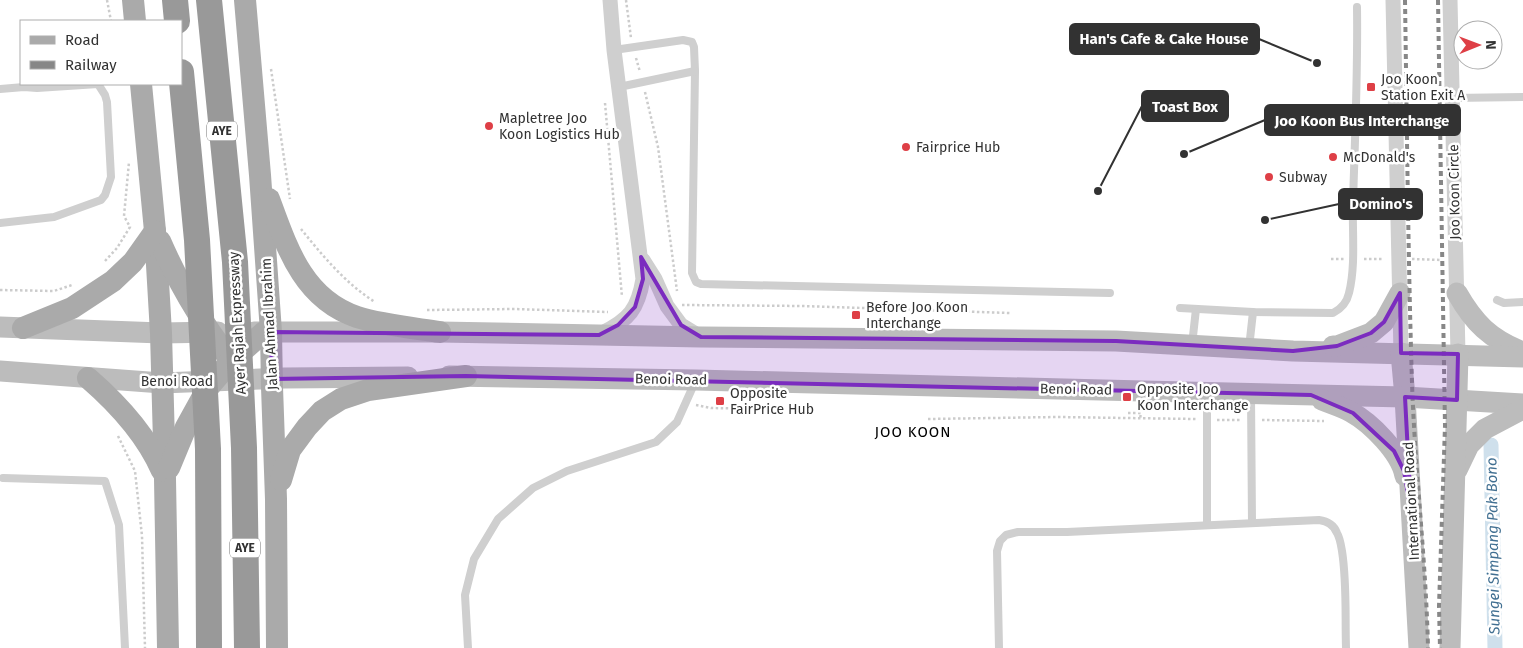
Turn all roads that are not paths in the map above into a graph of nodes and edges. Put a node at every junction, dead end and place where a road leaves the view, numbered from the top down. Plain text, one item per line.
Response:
1 (133, 0) edge
2 (175, 0) edge
3 (209, 0) edge
4 (246, 0) edge
5 (610, 0) edge
6 (1393, 0) edge
7 (1450, 0) edge
8 (1357, 7) dead end
9 (135, 20) edge
10 (177, 20) edge
11 (614, 50) junction
12 (695, 71) junction
13 (182, 82) edge
14 (78, 85) edge
15 (99, 85) edge
16 (141, 85) edge
17 (619, 87) junction
18 (0, 89) edge
19 (1523, 97) edge
20 (1452, 98) junction
21 (260, 175) junction
22 (0, 223) edge
23 (155, 231) junction
24 (641, 257) junction
25 (267, 267) junction
26 (1110, 293) dead end
27 (1400, 293) junction
28 (1457, 293) junction
29 (1497, 300) dead end
30 (1523, 302) edge
31 (1180, 308) dead end
32 (1196, 309) junction
33 (1253, 312) junction
34 (0, 327) edge
35 (24, 328) junction
36 (238, 332) junction
37 (268, 332) junction
38 (440, 332) junction
39 (160, 333) junction
40 (200, 333) junction
41 (598, 335) junction
42 (701, 337) junction
43 (1192, 346) junction
44 (1249, 348) junction
45 (1293, 351) junction
46 (1523, 352) edge
47 (1401, 353) junction
48 (1458, 354) junction
49 (1523, 357) edge
50 (224, 371) junction
51 (0, 372) edge
52 (466, 376) junction
53 (88, 378) junction
54 (272, 379) junction
55 (696, 380) junction
56 (162, 382) junction
57 (1207, 392) junction
58 (1251, 394) junction
59 (1311, 395) junction
60 (1405, 397) junction
61 (1456, 400) junction
62 (1523, 404) edge
63 (1523, 410) edge
64 (275, 459) junction
65 (1454, 477) junction
66 (3, 478) dead end
67 (165, 478) junction
68 (276, 499) junction
69 (1411, 511) junction
70 (1252, 523) junction
71 (1207, 524) junction
72 (125, 648) edge
73 (168, 648) edge
74 (209, 648) edge
75 (247, 648) edge
76 (277, 648) edge
77 (468, 648) edge
78 (999, 648) edge
79 (1346, 648) edge
80 (1419, 648) edge
81 (1450, 648) edge

1 - 9 main road
2 - 10 highway
3 - 75 highway, Ayer Rajah Expressway / AYE
4 - 21 main road, Jalan Ahmad Ibrahim
5 - 11 street
6 - 27 street
7 - 20 street, Joo Koon Circle
8 - 33 lane
11 - 12 lane
11 - 17 street
12 - 17 lane
12 - 26 lane
13 - 74 highway, AYE
14 - 18 lane
15 - 22 lane
16 - 23 main road
17 - 24 street
19 - 20 lane
20 - 28 street, Joo Koon Circle
21 - 25 main road, Jalan Ahmad Ibrahim
21 - 38 main road
23 - 35 main road
23 - 39 main road
23 - 40 main road
24 - 41 street
24 - 42 street
25 - 36 main road
25 - 37 main road, Jalan Ahmad Ibrahim
27 - 45 main road
27 - 47 street
28 - 46 main road
28 - 48 street, Joo Koon Circle
29 - 30 lane
31 - 32 lane
32 - 33 lane
32 - 43 lane
33 - 44 lane
34 - 35 main road
35 - 39 main road
36 - 37 main road
36 - 40 main road
36 - 50 main road
37 - 38 main road
37 - 50 main road
37 - 54 main road, Jalan Ahmad Ibrahim
38 - 41 main road
39 - 40 main road
39 - 56 main road
40 - 50 main road
41 - 42 main road
42 - 43 main road
43 - 44 main road
44 - 45 main road
45 - 47 main road
47 - 48 main road
47 - 60 main road, International Road
48 - 49 main road
48 - 61 main road
50 - 54 main road, Benoi Road
50 - 56 main road, Benoi Road
50 - 64 main road
50 - 67 main road
51 - 53 main road, Benoi Road
52 - 54 main road, Benoi Road
52 - 55 main road, Benoi Road
52 - 68 main road
53 - 56 main road, Benoi Road
53 - 67 main road
54 - 64 main road, Jalan Ahmad Ibrahim
55 - 57 main road, Benoi Road
55 - 77 lane
56 - 67 main road
57 - 58 main road, Benoi Road
57 - 71 lane
58 - 59 main road, Benoi Road
58 - 70 lane
59 - 60 main road, Benoi Road
59 - 69 main road
60 - 61 main road, Benoi Road
60 - 69 main road, International Road
61 - 62 main road, Benoi Road
61 - 65 main road
63 - 65 main road
64 - 68 main road, Jalan Ahmad Ibrahim
65 - 81 main road
66 - 72 lane
67 - 73 main road
68 - 76 main road, Jalan Ahmad Ibrahim
69 - 80 main road, International Road
70 - 71 lane
70 - 79 lane
71 - 78 lane

